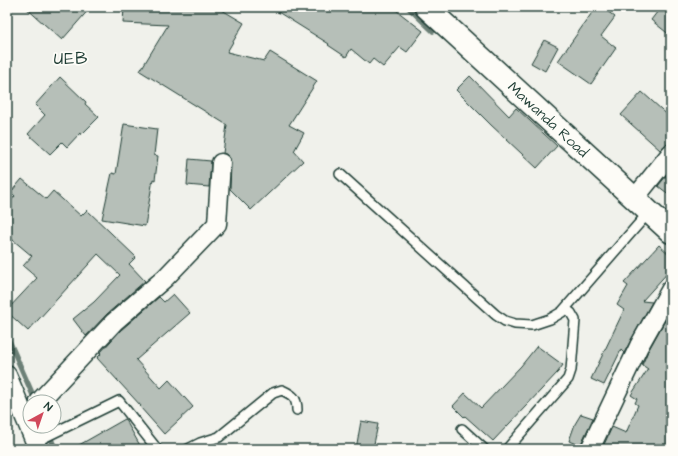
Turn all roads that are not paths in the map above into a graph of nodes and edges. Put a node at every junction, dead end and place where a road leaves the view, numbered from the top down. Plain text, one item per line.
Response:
1 (434, 10) edge
2 (671, 153) edge
3 (221, 163) dead end
4 (340, 174) dead end
5 (642, 205) junction
6 (671, 232) edge
7 (671, 289) edge
8 (566, 309) junction
9 (7, 375) edge
10 (46, 394) edge
11 (22, 404) edge
12 (297, 410) dead end
13 (462, 429) dead end
14 (33, 434) edge
15 (37, 446) edge
16 (157, 449) edge
17 (188, 449) edge
18 (484, 449) edge
19 (506, 449) edge
20 (590, 449) edge

1 - 5 street, Mawanda Road
2 - 5 street
3 - 10 street
4 - 8 lane
5 - 6 street, Mawanda Road
5 - 8 lane
7 - 20 street
8 - 19 lane
9 - 11 street
12 - 17 lane
13 - 18 lane
14 - 15 street
15 - 16 lane

